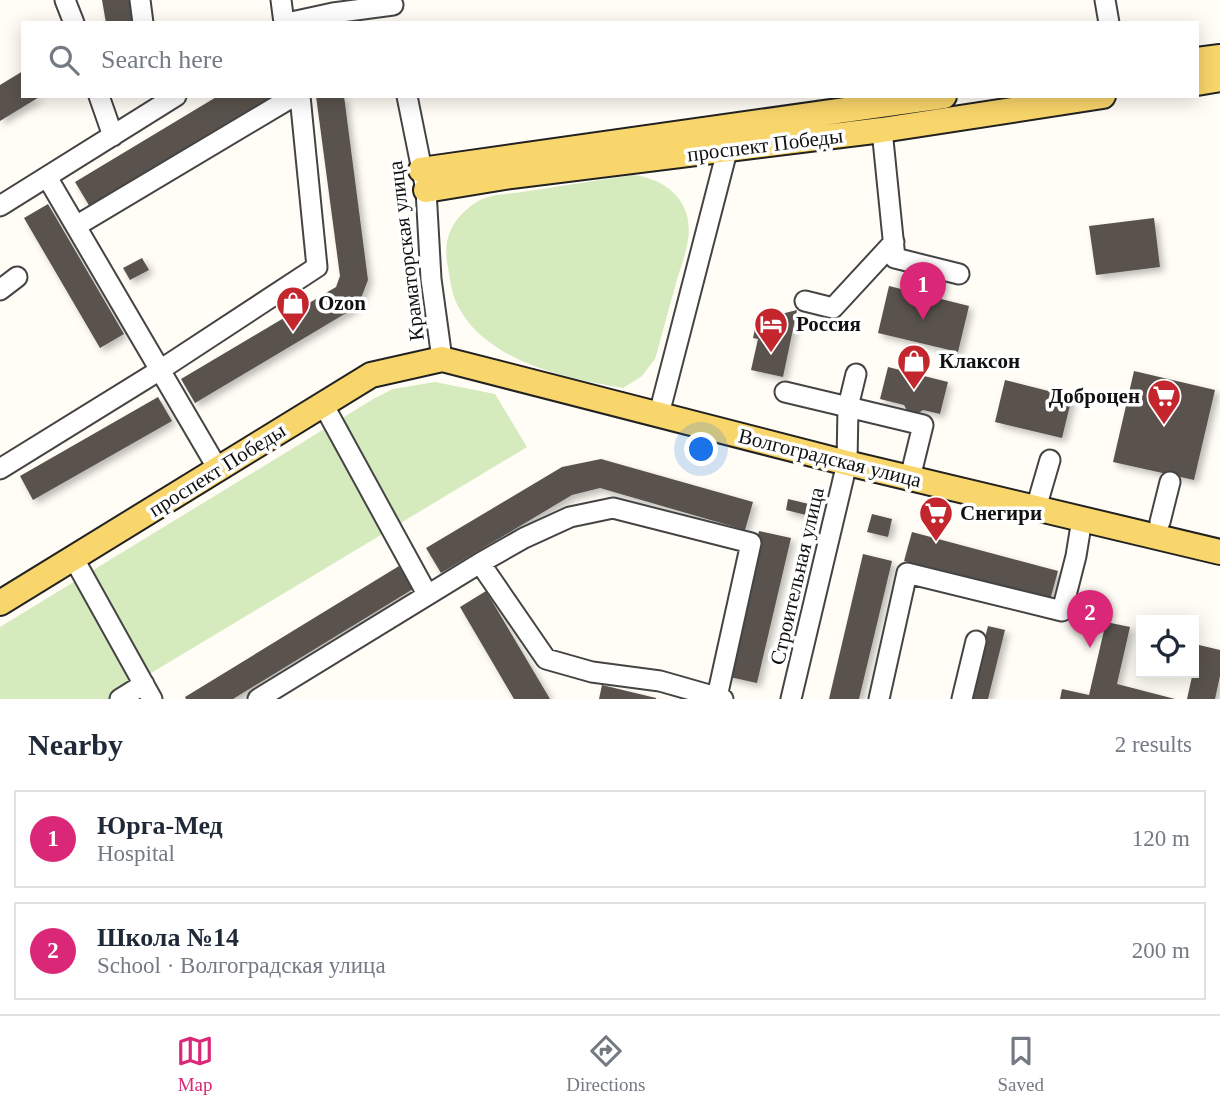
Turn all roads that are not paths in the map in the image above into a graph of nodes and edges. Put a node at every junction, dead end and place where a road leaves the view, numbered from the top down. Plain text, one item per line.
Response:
1 (65, 0) edge
2 (140, 0) edge
3 (281, 0) edge
4 (1105, 0) edge
5 (394, 9) edge
6 (73, 21) edge
7 (143, 21) edge
8 (286, 21) edge
9 (295, 21) edge
10 (1109, 21) edge
11 (1220, 57) edge
12 (1199, 60) edge
13 (1220, 79) edge
14 (1199, 83) edge
15 (100, 98) edge
16 (173, 98) edge
17 (291, 98) edge
18 (300, 98) edge
19 (407, 98) edge
20 (934, 98) edge
21 (1090, 98) edge
22 (882, 130) junction
23 (113, 136) junction
24 (724, 140) junction
25 (47, 177) junction
26 (424, 180) junction
27 (0, 206) edge
28 (76, 226) junction
29 (894, 242) junction
30 (960, 274) dead end
31 (18, 277) dead end
32 (0, 290) edge
33 (805, 301) dead end
34 (442, 359) junction
35 (160, 370) junction
36 (856, 374) dead end
37 (785, 391) dead end
38 (323, 404) junction
39 (848, 407) junction
40 (660, 409) junction
41 (847, 455) junction
42 (1050, 460) dead end
43 (0, 469) edge
44 (218, 469) junction
45 (912, 471) junction
46 (1170, 482) dead end
47 (1038, 501) junction
48 (1082, 519) junction
49 (1160, 522) junction
50 (1220, 537) edge
51 (1220, 552) edge
52 (74, 559) junction
53 (480, 563) junction
54 (427, 594) junction
55 (0, 603) edge
56 (976, 641) dead end
57 (148, 692) edge
58 (720, 698) edge
59 (120, 699) edge
60 (258, 699) edge
61 (791, 699) edge
62 (879, 699) edge
63 (962, 699) edge

1 - 6 street
2 - 7 street
3 - 8 street
4 - 10 street
5 - 9 street
11 - 12 main road
13 - 14 main road
15 - 23 street
16 - 23 street
17 - 28 street
18 - 35 street
19 - 26 street, Краматорская улица
20 - 24 main road
21 - 22 main road, проспект Победы
22 - 24 main road, проспект Победы
22 - 29 street
23 - 25 street
24 - 26 main road, проспект Победы
24 - 40 street
25 - 27 street
25 - 28 street
26 - 34 street, Краматорская улица
28 - 35 street
29 - 30 street
29 - 33 street
31 - 32 street
34 - 38 main road, проспект Победы
34 - 40 main road, Волгоградская улица
35 - 43 street
35 - 44 street
36 - 39 street, Строительная улица
37 - 39 street
38 - 44 main road, проспект Победы
38 - 54 street
39 - 41 street, Строительная улица
39 - 45 street
40 - 41 main road, Волгоградская улица
41 - 45 main road, Волгоградская улица
41 - 61 street, Строительная улица
42 - 47 street
44 - 52 main road, проспект Победы
45 - 47 main road, Волгоградская улица
46 - 49 street
47 - 48 main road, Волгоградская улица
47 - 49 main road
48 - 51 main road, Волгоградская улица
48 - 62 street
49 - 50 main road
52 - 55 main road, проспект Победы
52 - 57 street
53 - 54 street
53 - 58 street
53 - 58 street
54 - 60 street
56 - 63 street
57 - 59 street

